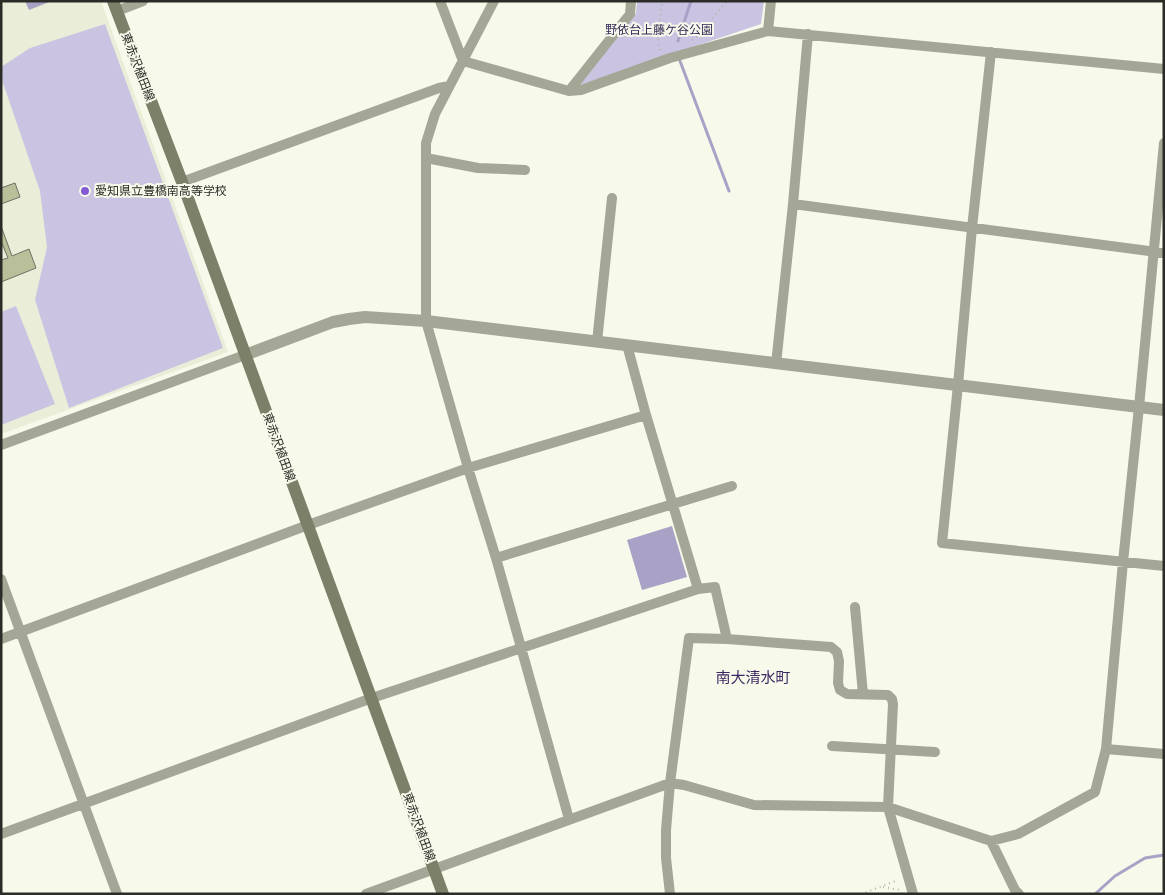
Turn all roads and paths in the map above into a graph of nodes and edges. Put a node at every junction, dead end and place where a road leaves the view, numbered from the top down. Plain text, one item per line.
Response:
1 (143, 1) edge
2 (440, 1) edge
3 (494, 1) edge
4 (631, 1) edge
5 (662, 1) edge
6 (727, 1) edge
7 (771, 1) edge
8 (115, 6) edge
9 (768, 30) junction
10 (808, 34) junction
11 (688, 43) dead end
12 (666, 51) dead end
13 (991, 52) junction
14 (463, 61) junction
15 (1164, 69) edge
16 (448, 86) junction
17 (569, 91) junction
18 (1164, 143) edge
19 (426, 158) junction
20 (525, 170) dead end
21 (182, 182) junction
22 (612, 198) dead end
23 (793, 204) junction
24 (972, 228) junction
25 (1159, 252) edge
26 (426, 321) junction
27 (598, 342) junction
28 (627, 345) junction
29 (244, 354) junction
30 (776, 364) junction
31 (958, 385) junction
32 (1139, 407) junction
33 (1164, 410) edge
34 (646, 415) junction
35 (1, 444) edge
36 (468, 468) junction
37 (732, 486) dead end
38 (672, 503) junction
39 (308, 525) junction
40 (496, 558) junction
41 (1123, 562) junction
42 (1164, 566) edge
43 (1, 580) edge
44 (698, 589) junction
45 (854, 607) dead end
46 (21, 632) junction
47 (727, 638) junction
48 (1, 639) edge
49 (522, 647) junction
50 (863, 694) junction
51 (372, 698) junction
52 (832, 746) dead end
53 (1106, 749) junction
54 (891, 750) junction
55 (935, 752) dead end
56 (1164, 754) edge
57 (670, 783) junction
58 (84, 804) junction
59 (888, 807) junction
60 (569, 820) junction
61 (1, 834) edge
62 (991, 841) junction
63 (434, 869) junction
64 (908, 877) junction
65 (881, 886) junction
66 (117, 894) edge
67 (366, 894) edge
68 (443, 894) edge
69 (670, 894) edge
70 (861, 894) edge
71 (900, 894) edge
72 (913, 894) edge
73 (1019, 894) edge

1 - 8 street
2 - 14 street
3 - 14 street
4 - 17 street
5 - 12 path
6 - 11 path
7 - 9 street
8 - 21 main road, 東赤沢植田線
9 - 10 street
9 - 17 street
10 - 13 street
10 - 23 street
13 - 15 street
13 - 24 street
14 - 16 street
14 - 17 street
16 - 19 street
16 - 21 street
18 - 25 street
19 - 20 street
19 - 26 street
21 - 29 main road, 東赤沢植田線
22 - 27 street
23 - 24 street
23 - 30 street
24 - 25 street
24 - 31 street
25 - 32 street
26 - 27 street
26 - 29 street
26 - 36 street
27 - 28 street
28 - 30 street
28 - 34 street
29 - 35 street
29 - 39 main road, 東赤沢植田線
30 - 31 street
31 - 32 street
31 - 41 street
32 - 33 street
32 - 41 street
34 - 36 street
34 - 38 street
36 - 39 street
36 - 40 street
37 - 38 street
38 - 40 street
38 - 44 street
39 - 46 street
39 - 51 main road, 東赤沢植田線
40 - 49 street
41 - 42 street
41 - 53 street
43 - 46 street
44 - 47 street
44 - 49 street
45 - 50 street
46 - 48 street
46 - 58 street
47 - 50 street
47 - 57 street
49 - 51 street
49 - 60 street
50 - 54 street
51 - 58 street
51 - 63 main road, 東赤沢植田線
52 - 54 street
53 - 56 street
53 - 62 street
54 - 55 street
54 - 59 street
57 - 59 street
57 - 60 street
57 - 69 street
58 - 61 street
58 - 66 street
59 - 62 street
59 - 64 street
60 - 63 street
62 - 73 street
63 - 67 street
63 - 68 main road, 東赤沢植田線
64 - 65 path
64 - 72 street
65 - 70 path
65 - 71 path

